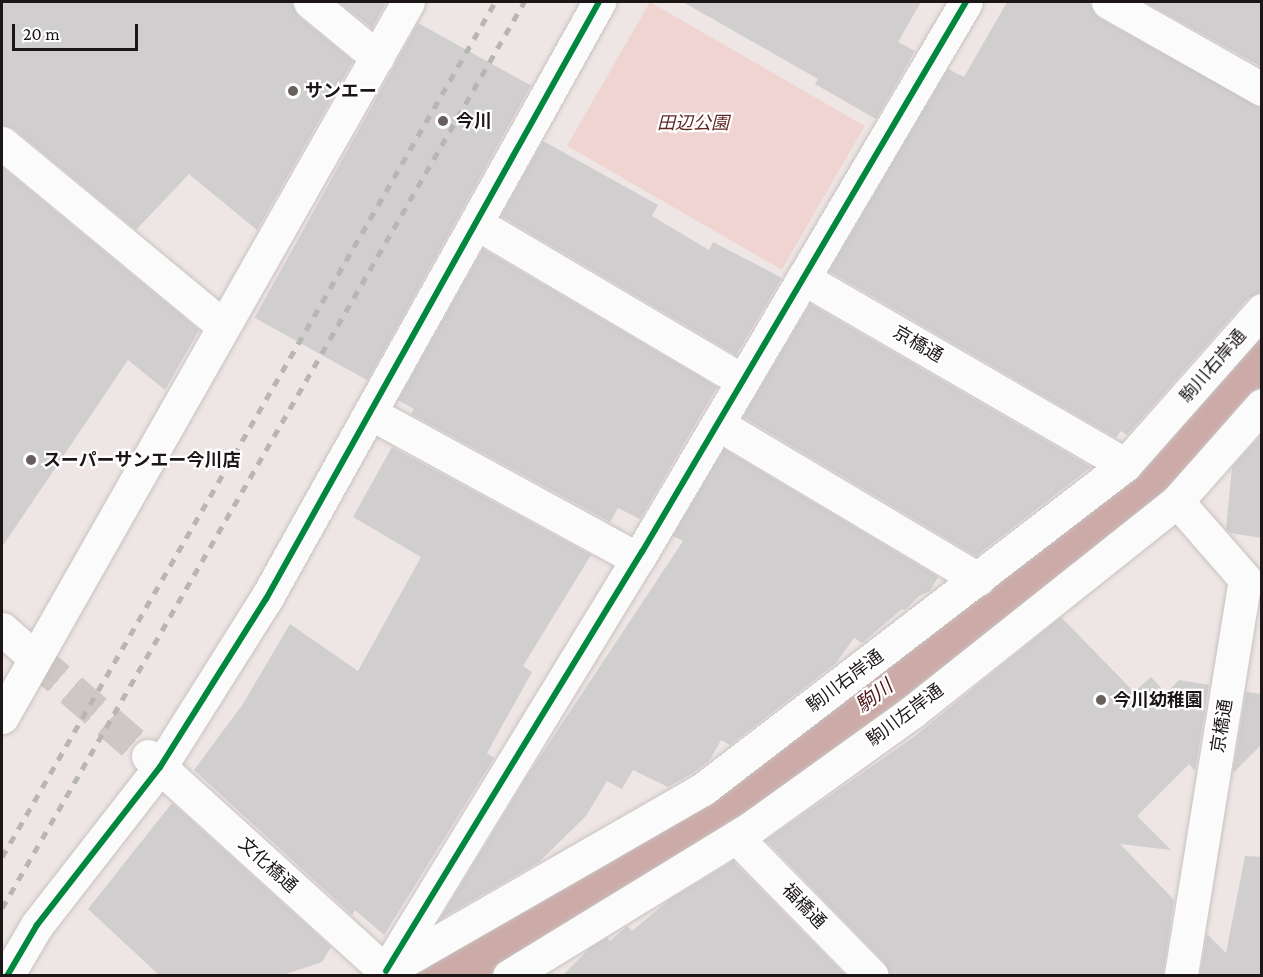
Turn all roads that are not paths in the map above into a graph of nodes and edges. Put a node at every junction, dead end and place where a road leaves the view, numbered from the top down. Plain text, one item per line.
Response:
1 (310, 2) edge
2 (408, 2) edge
3 (599, 2) edge
4 (966, 2) edge
5 (1108, 2) edge
6 (377, 57) junction
7 (1262, 89) edge
8 (2, 142) edge
9 (476, 223) junction
10 (803, 278) junction
11 (1262, 310) edge
12 (224, 326) junction
13 (743, 381) junction
14 (1262, 405) edge
15 (370, 413) junction
16 (718, 424) junction
17 (1125, 465) junction
18 (1177, 501) junction
19 (638, 559) junction
20 (978, 579) junction
21 (2, 629) edge
22 (34, 657) junction
23 (2, 717) edge
24 (154, 762) junction
25 (736, 837) junction
26 (384, 974) edge
27 (7, 975) edge
28 (509, 975) edge
29 (872, 975) edge
30 (1181, 975) edge

1 - 6 street
2 - 6 street
3 - 9 street
4 - 10 street
5 - 7 street
6 - 12 street
8 - 12 street
9 - 13 street
9 - 15 street
10 - 13 street
10 - 17 street, 京橋通
11 - 17 street, 駒川右岸通
12 - 22 street
13 - 16 street
14 - 18 street, 駒川左岸通
15 - 19 street
15 - 24 street
16 - 19 street
16 - 20 street
17 - 20 street, 駒川右岸通
18 - 25 street, 駒川左岸通
18 - 30 street, 京橋通
19 - 26 street
20 - 26 street, 駒川右岸通
21 - 22 street
22 - 23 street
24 - 26 street, 文化橋通
24 - 27 street
25 - 28 street, 駒川左岸通
25 - 29 street, 福橋通

